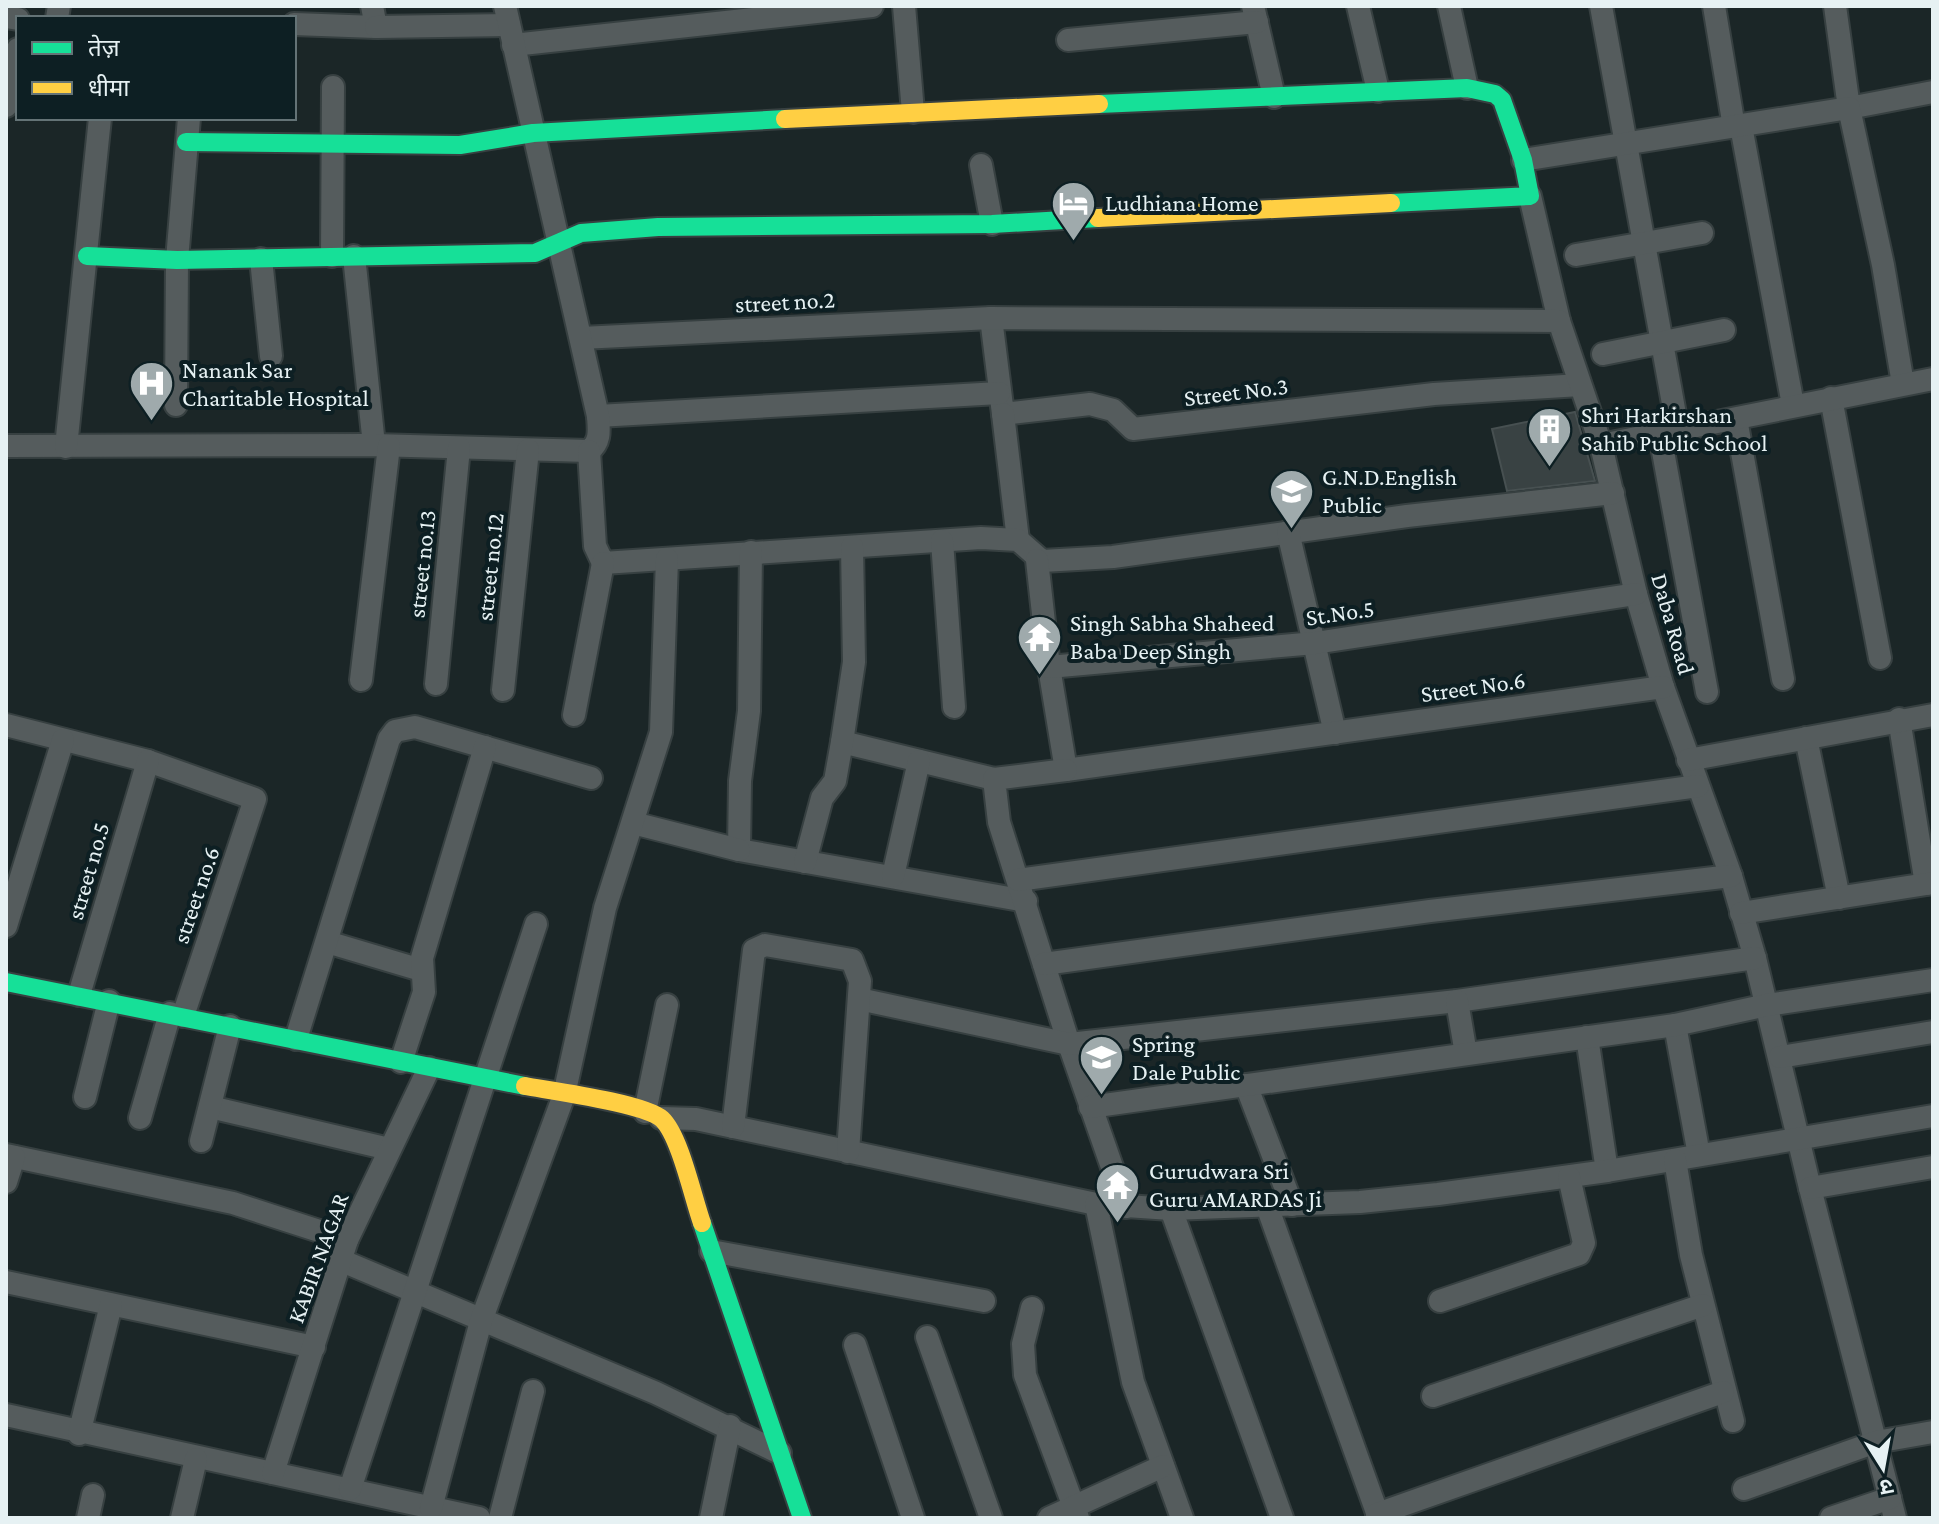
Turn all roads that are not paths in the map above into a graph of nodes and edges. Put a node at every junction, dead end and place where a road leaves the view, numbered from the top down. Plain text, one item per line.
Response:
1 (872, 6) edge
2 (904, 6) edge
3 (1358, 6) edge
4 (1449, 6) edge
5 (1601, 6) edge
6 (1714, 6) edge
7 (1835, 6) edge
8 (1255, 14) edge
9 (374, 16) edge
10 (296, 24) edge
11 (509, 25) edge
12 (1068, 40) dead end
13 (16, 58) edge
14 (333, 87) dead end
15 (1467, 88) junction
16 (1378, 91) junction
17 (1933, 92) edge
18 (1274, 97) junction
19 (6, 106) edge
20 (1849, 108) junction
21 (913, 112) junction
22 (100, 120) edge
23 (189, 120) edge
24 (1737, 127) junction
25 (533, 133) junction
26 (186, 142) junction
27 (1624, 142) junction
28 (332, 144) junction
29 (1523, 160) junction
30 (981, 165) dead end
31 (1530, 196) junction
32 (992, 224) junction
33 (1702, 233) dead end
34 (557, 244) junction
35 (1642, 244) junction
36 (1576, 255) dead end
37 (87, 256) junction
38 (343, 256) junction
39 (261, 259) junction
40 (177, 260) junction
41 (991, 318) junction
42 (1559, 321) junction
43 (1724, 330) dead end
44 (581, 338) junction
45 (1662, 342) junction
46 (1603, 354) dead end
47 (271, 356) dead end
48 (1933, 379) edge
49 (1903, 384) junction
50 (1580, 385) junction
51 (1831, 398) junction
52 (1001, 404) junction
53 (176, 405) dead end
54 (1793, 405) junction
55 (598, 416) junction
56 (1736, 419) junction
57 (1669, 433) junction
58 (381, 445) junction
59 (1601, 445) junction
60 (6, 446) edge
61 (66, 447) junction
62 (459, 448) junction
63 (528, 450) junction
64 (589, 451) junction
65 (1613, 493) junction
66 (1288, 532) junction
67 (1018, 540) junction
68 (942, 541) junction
69 (852, 547) junction
70 (751, 552) junction
71 (667, 559) junction
72 (1037, 560) junction
73 (603, 563) junction
74 (1636, 594) junction
75 (1315, 643) junction
76 (1880, 658) dead end
77 (1049, 667) junction
78 (1783, 679) dead end
79 (361, 680) dead end
80 (436, 684) dead end
81 (1663, 687) junction
82 (503, 690) dead end
83 (1707, 692) dead end
84 (954, 707) dead end
85 (574, 715) dead end
86 (1933, 715) edge
87 (1899, 719) junction
88 (6, 725) edge
89 (1335, 733) junction
90 (1806, 738) junction
91 (63, 740) junction
92 (842, 742) junction
93 (485, 747) junction
94 (1688, 760) junction
95 (148, 761) junction
96 (919, 761) junction
97 (1066, 770) junction
98 (591, 778) dead end
99 (994, 779) junction
100 (1698, 786) junction
101 (633, 823) junction
102 (739, 850) junction
103 (805, 862) junction
104 (893, 876) junction
105 (1731, 876) junction
106 (1930, 884) edge
107 (1022, 890) junction
108 (1839, 898) junction
109 (1741, 913) junction
110 (536, 924) dead end
111 (6, 926) edge
112 (327, 942) junction
113 (1755, 958) junction
114 (1044, 964) junction
115 (421, 970) junction
116 (1933, 980) edge
117 (6, 982) edge
118 (79, 995) junction
119 (859, 999) junction
120 (109, 1001) junction
121 (1457, 1001) junction
122 (667, 1005) dead end
123 (1767, 1005) junction
124 (176, 1014) junction
125 (1675, 1025) junction
126 (230, 1026) junction
127 (1933, 1032) edge
128 (1587, 1037) junction
129 (296, 1039) junction
130 (1069, 1044) junction
131 (1466, 1054) junction
132 (1780, 1057) junction
133 (401, 1062) junction
134 (429, 1068) junction
135 (485, 1079) junction
136 (1246, 1085) junction
137 (564, 1095) junction
138 (85, 1097) dead end
139 (210, 1107) junction
140 (1090, 1107) junction
141 (653, 1115) junction
142 (1933, 1116) edge
143 (140, 1118) dead end
144 (733, 1127) junction
145 (1798, 1139) junction
146 (201, 1141) dead end
147 (389, 1149) junction
148 (848, 1152) junction
149 (1699, 1155) junction
150 (10, 1156) edge
151 (1675, 1160) junction
152 (1933, 1167) edge
153 (1607, 1171) junction
154 (1569, 1177) junction
155 (6, 1182) edge
156 (1810, 1188) junction
157 (1096, 1204) junction
158 (1292, 1205) junction
159 (1267, 1206) junction
160 (1126, 1207) junction
161 (1171, 1209) junction
162 (344, 1250) junction
163 (711, 1251) junction
164 (6, 1282) edge
165 (413, 1288) junction
166 (984, 1301) dead end
167 (1440, 1301) dead end
168 (111, 1305) junction
169 (1703, 1305) junction
170 (1032, 1308) dead end
171 (481, 1321) junction
172 (927, 1337) dead end
173 (855, 1345) dead end
174 (314, 1347) junction
175 (533, 1391) dead end
176 (1723, 1392) junction
177 (1433, 1396) dead end
178 (6, 1415) edge
179 (1733, 1421) dead end
180 (730, 1426) junction
181 (1933, 1432) edge
182 (79, 1434) junction
183 (1876, 1442) junction
184 (780, 1453) junction
185 (196, 1459) junction
186 (1163, 1466) junction
187 (273, 1473) junction
188 (350, 1489) junction
189 (1744, 1489) dead end
190 (93, 1495) dead end
191 (431, 1508) junction
192 (1892, 1508) edge
193 (1076, 1512) edge
194 (1378, 1516) edge
195 (88, 1518) edge
196 (182, 1518) edge
197 (479, 1518) edge
198 (500, 1518) edge
199 (711, 1518) edge
200 (802, 1518) edge
201 (913, 1518) edge
202 (991, 1518) edge
203 (1049, 1518) edge
204 (1182, 1518) edge
205 (1282, 1518) edge
206 (1831, 1518) edge

1 - 11 street
2 - 21 street
3 - 16 street
4 - 15 street
5 - 27 street
6 - 24 street
7 - 20 street
8 - 12 street
8 - 18 street
9 - 10 street
9 - 11 street
11 - 25 street
13 - 19 street
14 - 28 street
15 - 16 street
15 - 29 street
16 - 18 street
17 - 20 street
18 - 21 street
20 - 24 street
20 - 49 street
21 - 25 street
22 - 37 street
23 - 26 street
24 - 27 street
24 - 54 street
25 - 28 street
25 - 34 street
26 - 28 street
26 - 40 street
27 - 29 street
27 - 35 street
28 - 38 street
29 - 31 street
30 - 32 street
31 - 32 street
31 - 42 street, Daba Road
32 - 34 street
33 - 35 street
34 - 38 street
34 - 44 street
35 - 36 street
35 - 45 street
37 - 40 street
37 - 61 street
38 - 39 street
38 - 58 street
39 - 40 street
39 - 47 street
40 - 53 street
41 - 42 street, street no.2
41 - 44 street, street no.2
41 - 52 street
42 - 50 street, Daba Road
43 - 45 street
44 - 55 street
45 - 46 street
45 - 57 street
48 - 49 street
49 - 51 street
50 - 52 street, Street No.3
50 - 59 street, Daba Road
51 - 54 street
51 - 76 street
52 - 55 street, Street No.3
52 - 67 street
54 - 56 street
55 - 64 street
56 - 57 street
56 - 78 street
57 - 59 street
57 - 83 street
58 - 61 street
58 - 62 street
58 - 79 street
59 - 65 street, Daba Road
60 - 61 street
62 - 63 street
62 - 80 street, street no.13
63 - 64 street
63 - 82 street, street no.12
64 - 73 street
65 - 66 street
65 - 74 street, Daba Road
66 - 72 street
66 - 75 street
67 - 68 street
67 - 72 street
68 - 69 street
68 - 84 street
69 - 70 street
69 - 92 street
70 - 71 street
70 - 102 street
71 - 73 street
71 - 101 street
72 - 77 street
73 - 85 street
74 - 75 street, St.No.5
74 - 81 street, Daba Road
75 - 77 street, St.No.5
75 - 89 street
77 - 97 street
81 - 89 street, Street No.6
81 - 94 street, Daba Road
86 - 87 street
87 - 90 street
87 - 106 street
88 - 91 street
89 - 97 street, Street No.6
90 - 94 street
90 - 108 street
91 - 95 street
91 - 111 street
92 - 96 street
92 - 103 street
93 - 98 street
93 - 112 street
93 - 115 street
94 - 100 street, Daba Road
95 - 118 street, street no.5
95 - 124 street, street no.6
96 - 99 street
96 - 104 street
97 - 99 street, Street No.6
99 - 107 street
100 - 105 street, Daba Road
100 - 107 street
101 - 102 street
101 - 137 street
102 - 103 street
103 - 104 street
104 - 107 street
105 - 109 street, Daba Road
105 - 114 street
106 - 108 street
107 - 114 street
108 - 109 street
109 - 113 street, Daba Road
110 - 135 street
112 - 115 street
112 - 129 street
113 - 121 street
113 - 123 street, Daba Road
114 - 130 street
115 - 133 street
116 - 123 street
117 - 118 street
118 - 120 street
119 - 130 street
119 - 144 street
119 - 148 street
120 - 124 street
120 - 138 street
121 - 130 street
121 - 131 street
122 - 141 street
123 - 125 street
123 - 132 street, Daba Road
124 - 126 street
124 - 143 street
125 - 128 street
125 - 149 street
126 - 129 street
126 - 139 street
127 - 132 street
128 - 131 street
128 - 153 street
129 - 133 street
130 - 140 street
131 - 136 street
132 - 145 street, Daba Road
133 - 134 street
134 - 135 street
134 - 147 street, KABIR NAGAR
135 - 137 street
135 - 165 street
136 - 140 street
136 - 158 street
137 - 141 street
137 - 171 street
139 - 146 street
139 - 147 street
140 - 160 street
141 - 144 street
141 - 163 street
142 - 145 street
144 - 148 street
145 - 149 street
145 - 156 street, Daba Road
147 - 162 street, KABIR NAGAR
148 - 157 street
149 - 151 street
150 - 155 street
150 - 162 street
151 - 153 street
151 - 169 street
152 - 156 street
153 - 154 street
154 - 158 street
154 - 167 street
156 - 183 street, Daba Road
157 - 160 street
157 - 186 street
158 - 159 street
159 - 161 street
159 - 194 street
160 - 161 street
161 - 205 street
162 - 165 street
162 - 174 street, KABIR NAGAR
163 - 166 street
163 - 184 street
164 - 168 street
165 - 171 street
165 - 188 street
168 - 174 street
168 - 182 street
169 - 176 street
169 - 177 street
170 - 193 street
171 - 180 street
171 - 191 street
172 - 202 street
173 - 201 street
174 - 187 street, KABIR NAGAR
175 - 198 street
176 - 179 street
176 - 194 street
178 - 182 street
180 - 184 street
180 - 199 street
181 - 183 street
182 - 185 street
183 - 189 street
183 - 192 street, Daba Road
184 - 200 street
185 - 187 street
185 - 196 street
186 - 193 street
186 - 204 street
187 - 188 street
188 - 191 street
190 - 195 street
191 - 197 street
192 - 206 street
193 - 203 street

